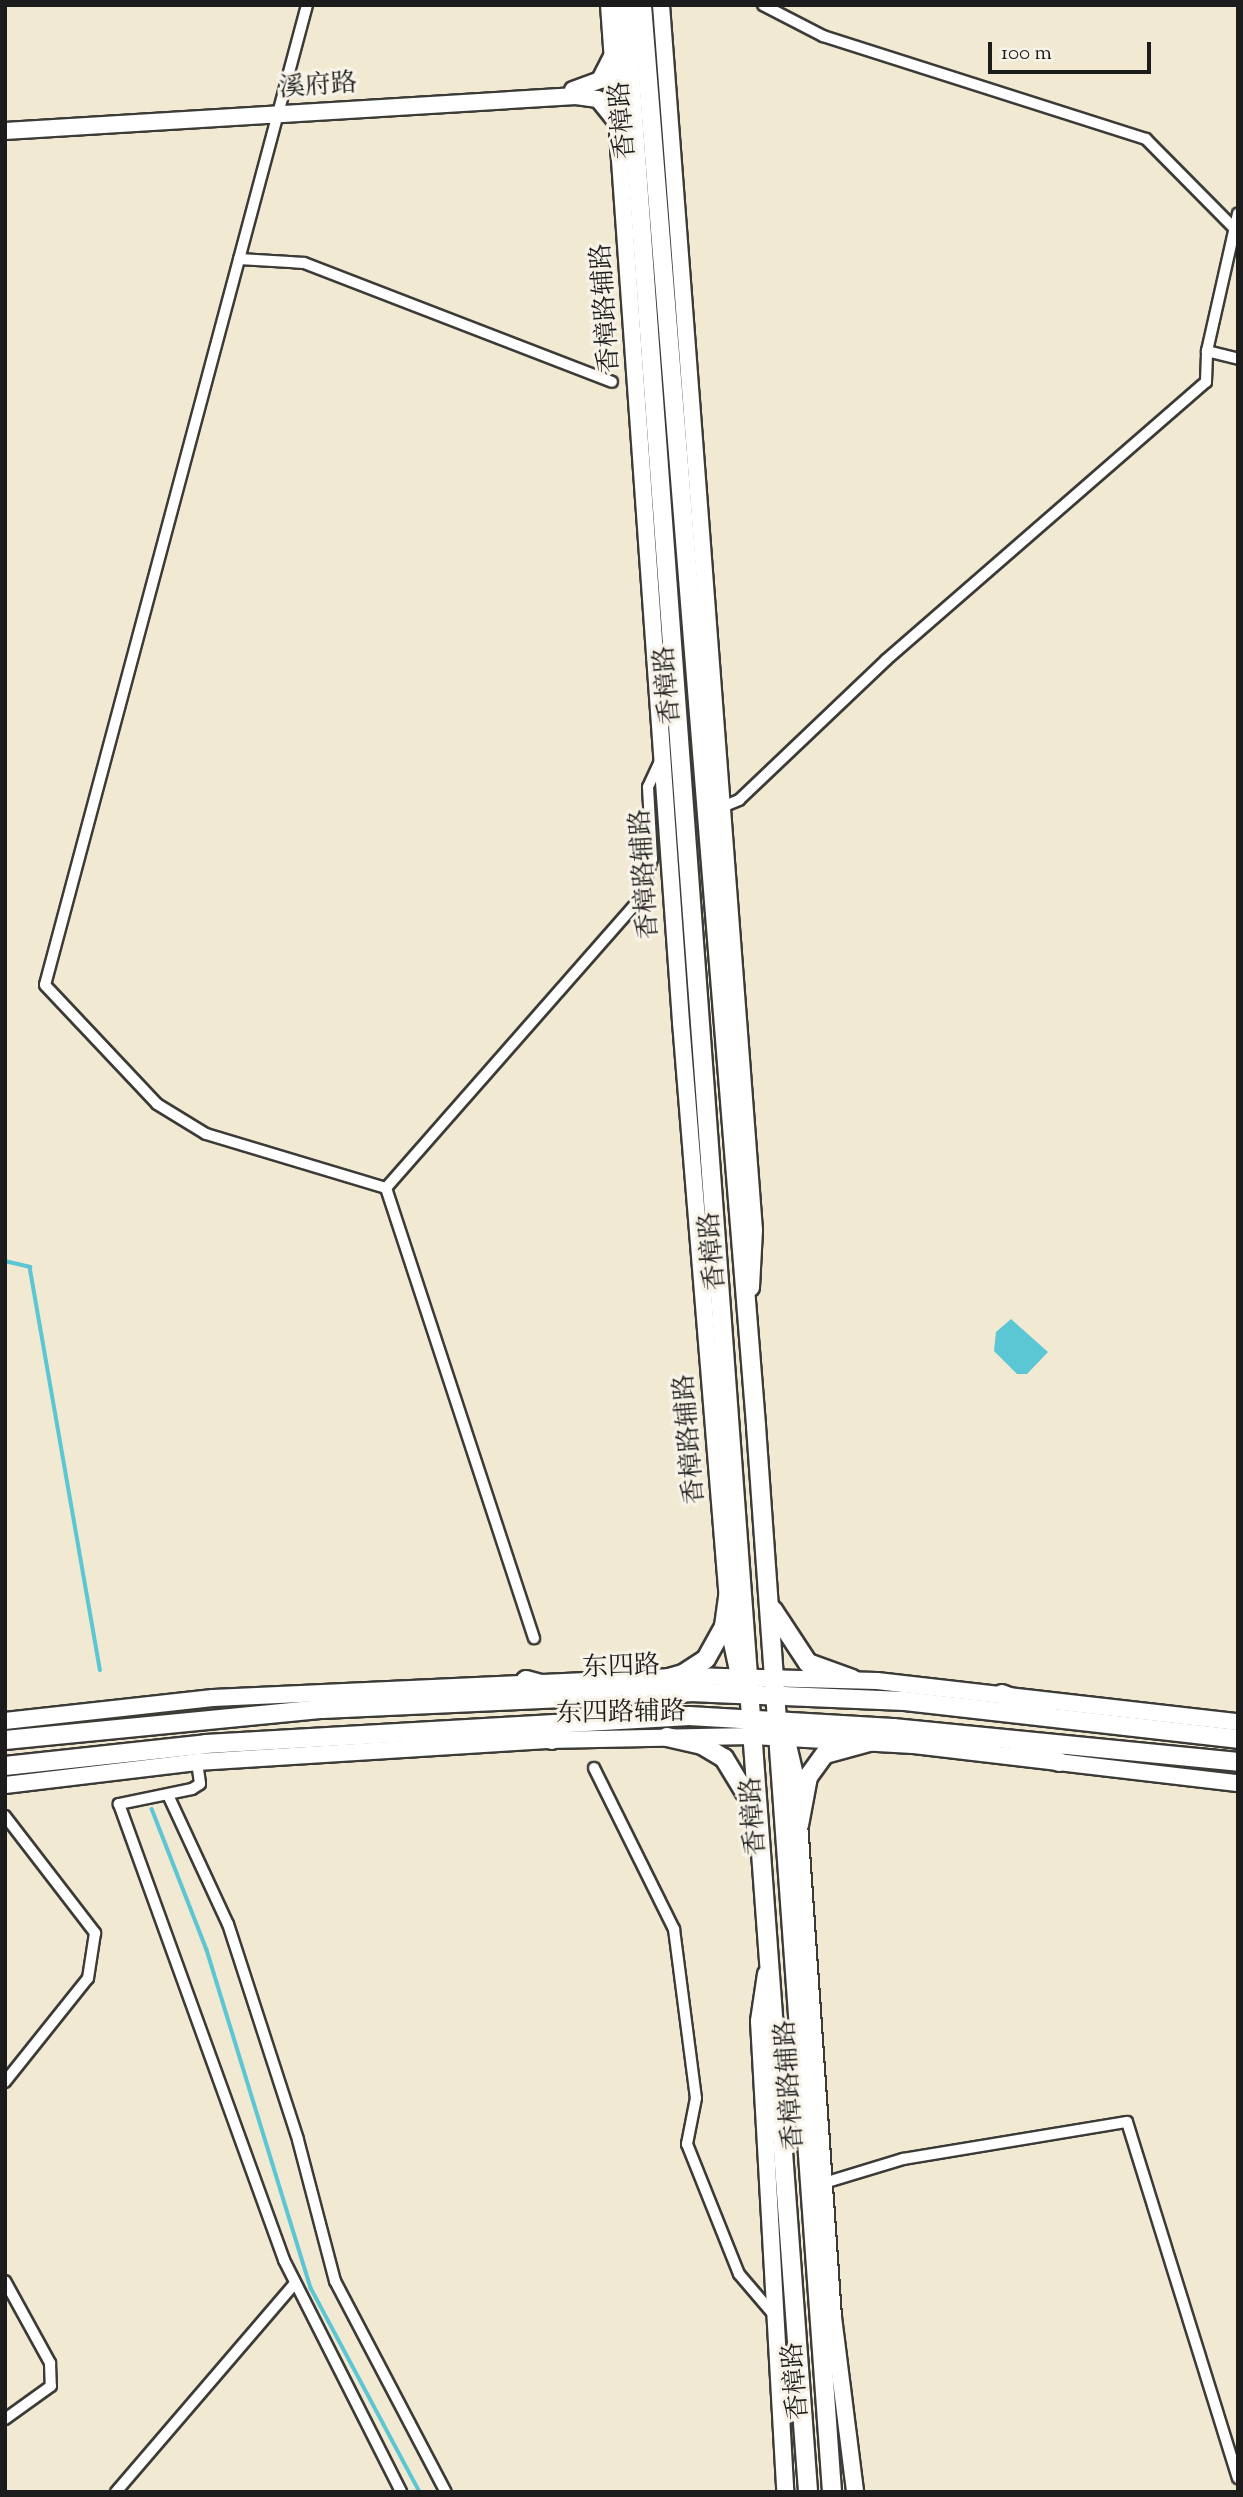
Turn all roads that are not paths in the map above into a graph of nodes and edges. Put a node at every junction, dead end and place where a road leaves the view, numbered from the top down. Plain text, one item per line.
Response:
1 (307, 5) edge
2 (609, 5) edge
3 (625, 5) edge
4 (642, 5) edge
5 (661, 5) edge
6 (763, 5) edge
7 (612, 52) junction
8 (278, 111) junction
9 (5, 125) edge
10 (618, 127) junction
11 (5, 131) edge
12 (1238, 213) edge
13 (1234, 228) junction
14 (239, 259) junction
15 (1206, 351) junction
16 (1238, 359) edge
17 (612, 382) dead end
18 (669, 623) junction
19 (660, 686) junction
20 (664, 754) junction
21 (720, 807) junction
22 (386, 1188) junction
23 (748, 1322) junction
24 (768, 1593) junction
25 (728, 1596) junction
26 (534, 1638) dead end
27 (674, 1676) junction
28 (852, 1679) junction
29 (526, 1680) junction
30 (746, 1685) junction
31 (774, 1688) junction
32 (613, 1694) junction
33 (1002, 1694) junction
34 (583, 1695) junction
35 (750, 1718) junction
36 (1068, 1720) junction
37 (5, 1721) edge
38 (1238, 1722) edge
39 (499, 1726) junction
40 (780, 1728) junction
41 (932, 1731) junction
42 (753, 1736) junction
43 (667, 1737) junction
44 (995, 1738) junction
45 (1238, 1739) edge
46 (5, 1740) edge
47 (552, 1740) junction
48 (859, 1741) junction
49 (197, 1762) junction
50 (1059, 1762) junction
51 (1238, 1762) edge
52 (5, 1766) edge
53 (594, 1768) dead end
54 (1238, 1783) edge
55 (5, 1785) edge
56 (168, 1795) junction
57 (5, 1816) edge
58 (799, 1825) junction
59 (758, 1829) junction
60 (768, 1962) junction
61 (5, 2082) edge
62 (824, 2183) junction
63 (5, 2281) edge
64 (294, 2284) junction
65 (773, 2314) junction
66 (5, 2419) edge
67 (1238, 2478) edge
68 (116, 2492) edge
69 (401, 2492) edge
70 (446, 2492) edge
71 (785, 2492) edge
72 (808, 2492) edge
73 (832, 2492) edge
74 (855, 2492) edge

1 - 8 street
2 - 7 street, 香樟路辅路
3 - 18 main road, 香樟路
4 - 23 main road, 香樟路
5 - 21 street
6 - 13 street
7 - 8 street, 溪府路
7 - 10 street, 香樟路辅路
8 - 9 street, 溪府路
8 - 10 street, 溪府路
8 - 11 street, 溪府路
8 - 14 street
10 - 19 street, 香樟路辅路
12 - 13 street
13 - 15 street
14 - 17 street
14 - 22 street
15 - 16 street
15 - 21 street
18 - 19 main road
18 - 30 main road, 香樟路
19 - 20 street, 香樟路辅路
20 - 22 street
20 - 25 street, 香樟路辅路
21 - 23 street
22 - 26 street
23 - 24 main road, 香樟路
24 - 28 main road
24 - 31 main road, 香樟路
25 - 27 main road
25 - 30 street, 香樟路辅路
27 - 29 street, 东四路辅路
27 - 30 street, 东四路辅路
27 - 32 main road
28 - 31 street
28 - 33 street
29 - 34 main road
29 - 37 street, 东四路辅路
30 - 31 main road, 东四路
30 - 32 main road, 东四路
30 - 35 main road, 香樟路
31 - 36 main road, 东四路
31 - 40 main road, 香樟路
32 - 34 main road, 东四路
33 - 36 main road
33 - 38 street
34 - 46 main road, 东四路
35 - 39 main road, 东四路
35 - 40 main road, 东四路
35 - 42 main road, 香樟路
36 - 45 main road, 东四路
39 - 47 main road
39 - 52 main road, 东四路
40 - 41 main road, 东四路
40 - 42 street, 东四路辅路
40 - 48 street, 东四路辅路
40 - 58 street, 香樟路辅路
40 - 73 main road, 香樟路
41 - 44 main road, 东四路
41 - 48 main road
42 - 43 street, 东四路辅路
42 - 59 main road, 香樟路
43 - 47 street, 东四路辅路
43 - 59 main road
44 - 50 main road
44 - 51 main road, 东四路
47 - 49 street, 东四路辅路
48 - 50 street, 东四路辅路
48 - 58 main road
49 - 55 street, 东四路辅路
49 - 56 street
50 - 54 street, 东四路辅路
53 - 65 street
56 - 64 street
56 - 70 street
57 - 61 street
58 - 62 street, 香樟路辅路
59 - 60 main road, 香樟路
60 - 65 street, 香樟路
60 - 72 main road, 香樟路
62 - 67 street
62 - 74 street, 香樟路辅路
63 - 66 street
64 - 68 street
64 - 69 street
65 - 71 street, 香樟路

